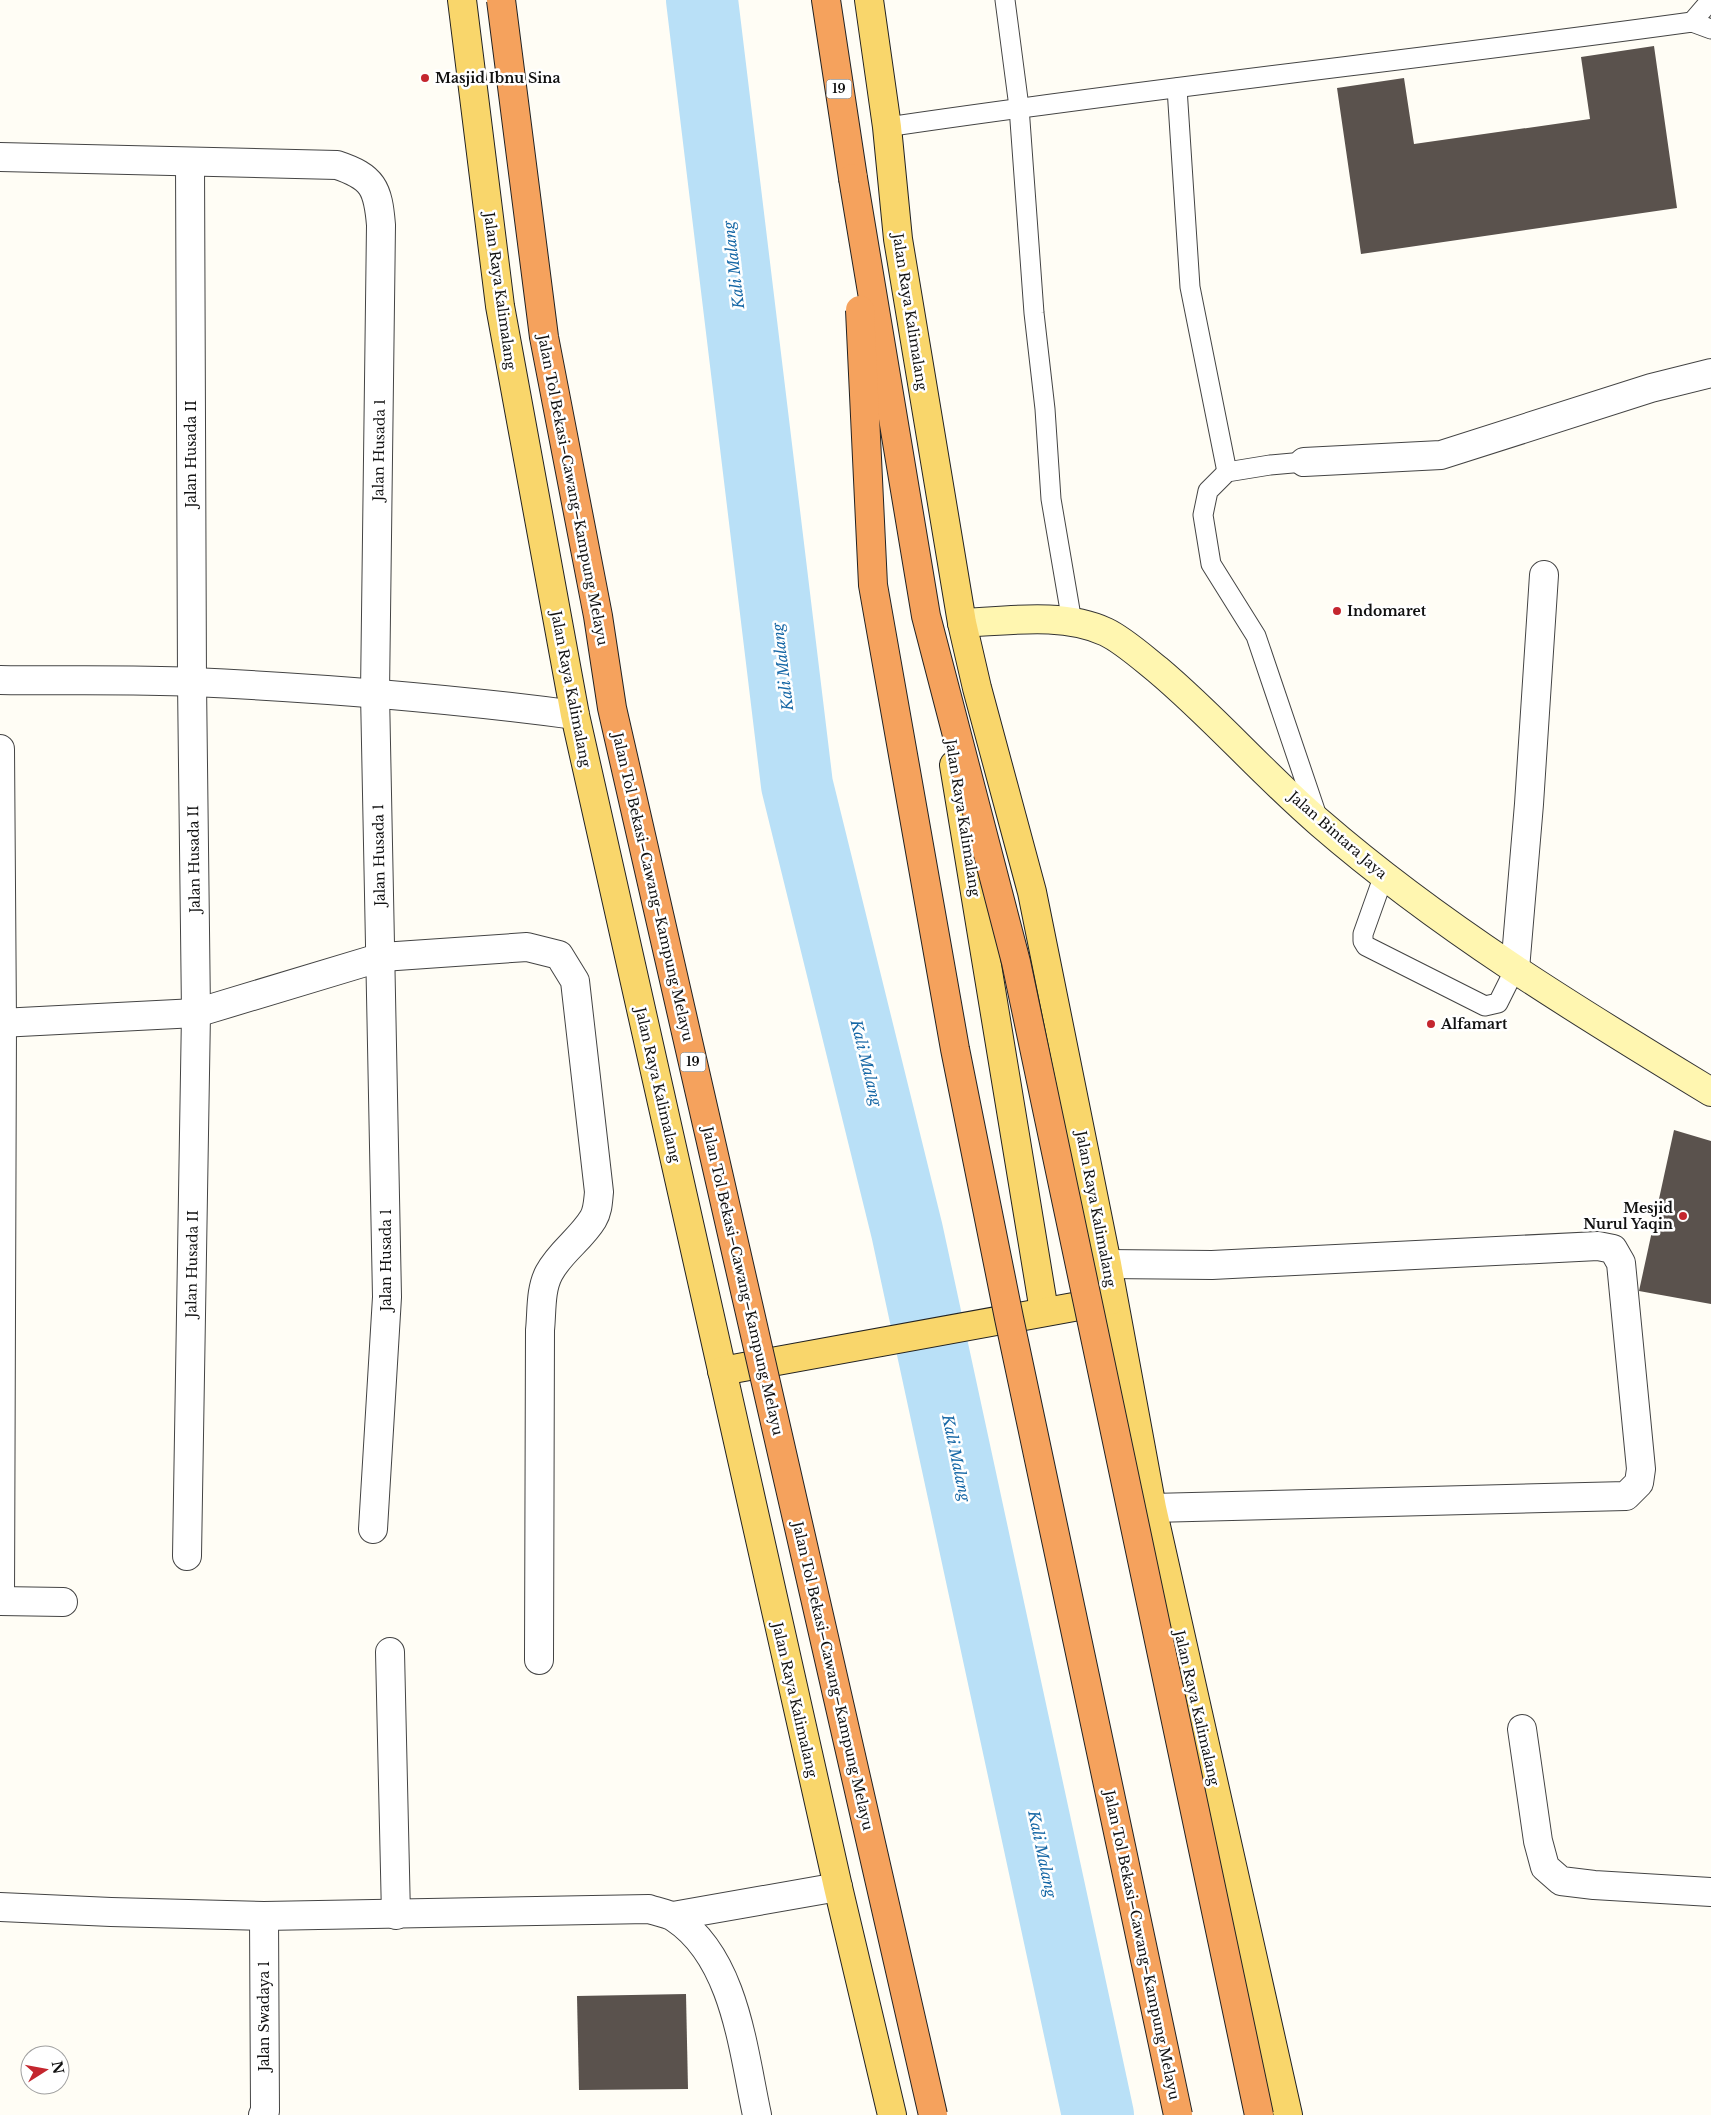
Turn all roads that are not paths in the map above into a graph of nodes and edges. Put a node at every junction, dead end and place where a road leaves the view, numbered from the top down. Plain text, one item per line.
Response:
1 (462, 0) edge
2 (502, 0) edge
3 (826, 0) edge
4 (870, 0) edge
5 (1004, 0) edge
6 (1711, 0) edge
7 (1692, 22) junction
8 (1711, 29) edge
9 (1177, 88) junction
10 (1019, 107) junction
11 (887, 126) junction
12 (0, 157) edge
13 (190, 162) junction
14 (853, 178) junction
15 (1711, 373) edge
16 (1304, 462) joint
17 (1228, 472) junction
18 (1544, 576) dead end
19 (1072, 622) junction
20 (962, 623) junction
21 (0, 680) edge
22 (192, 682) junction
23 (376, 693) junction
24 (575, 715) junction
25 (0, 749) edge
26 (1320, 823) junction
27 (1384, 875) junction
28 (382, 957) junction
29 (1515, 969) junction
30 (196, 1013) junction
31 (1, 1024) edge
32 (1711, 1092) edge
33 (1107, 1264) junction
34 (1113, 1299) junction
35 (1044, 1311) junction
36 (722, 1371) junction
37 (1152, 1508) junction
38 (373, 1529) dead end
39 (187, 1556) dead end
40 (0, 1601) edge
41 (63, 1602) dead end
42 (390, 1652) dead end
43 (539, 1660) dead end
44 (1522, 1729) dead end
45 (838, 1887) junction
46 (1711, 1892) edge
47 (0, 1907) edge
48 (396, 1915) junction
49 (264, 1916) junction
50 (673, 1916) junction
51 (263, 2115) edge
52 (757, 2115) edge
53 (892, 2115) edge
54 (933, 2115) edge
55 (1178, 2115) edge
56 (1259, 2115) edge
57 (1288, 2115) edge

1 - 24 main road, Jalan Raya Kalimalang
2 - 54 highway, Jalan Tol Bekasi–Cawang–Kampung Melayu / 19, bridge
3 - 14 highway, Jalan Tol Bekasi–Cawang–Kampung Melayu / 19
4 - 11 main road, Jalan Raya Kalimalang
5 - 10 lane
6 - 7 lane
7 - 8 lane
7 - 9 lane
9 - 10 lane
9 - 17 lane
10 - 11 lane
10 - 19 lane
11 - 20 main road, Jalan Raya Kalimalang
12 - 13 street
13 - 22 street, Jalan Husada II
13 - 23 street, Jalan Husada 1
14 - 55 highway, Jalan Tol Bekasi–Cawang–Kampung Melayu / 19, bridge
14 - 56 highway, bridge
15 - 16 street
16 - 17 lane
17 - 26 lane
18 - 29 street
19 - 20 street, Jalan Bintara Jaya
19 - 26 street, Jalan Bintara Jaya
20 - 33 main road, Jalan Raya Kalimalang
20 - 35 main road, Jalan Raya Kalimalang
21 - 22 street
22 - 23 street
22 - 30 street, Jalan Husada II
23 - 24 street
23 - 28 street, Jalan Husada 1
24 - 36 main road, Jalan Raya Kalimalang
25 - 31 street
26 - 27 street, Jalan Bintara Jaya
27 - 29 street, Jalan Bintara Jaya
27 - 29 lane
28 - 30 street
28 - 38 street, Jalan Husada 1
28 - 43 street
29 - 32 street, Jalan Bintara Jaya
30 - 31 street
30 - 39 street, Jalan Husada II
31 - 40 street
33 - 34 main road, Jalan Raya Kalimalang
33 - 37 street
34 - 35 main road, Jalan Raya Kalimalang
34 - 37 main road, Jalan Raya Kalimalang
35 - 36 main road, Jalan Raya Kalimalang
36 - 45 main road, Jalan Raya Kalimalang
37 - 57 main road, Jalan Raya Kalimalang
40 - 41 street
42 - 48 street
44 - 46 street
45 - 50 street
45 - 53 main road, Jalan Raya Kalimalang
47 - 49 street
48 - 49 street
48 - 50 street
49 - 51 street, Jalan Swadaya 1
50 - 52 street

